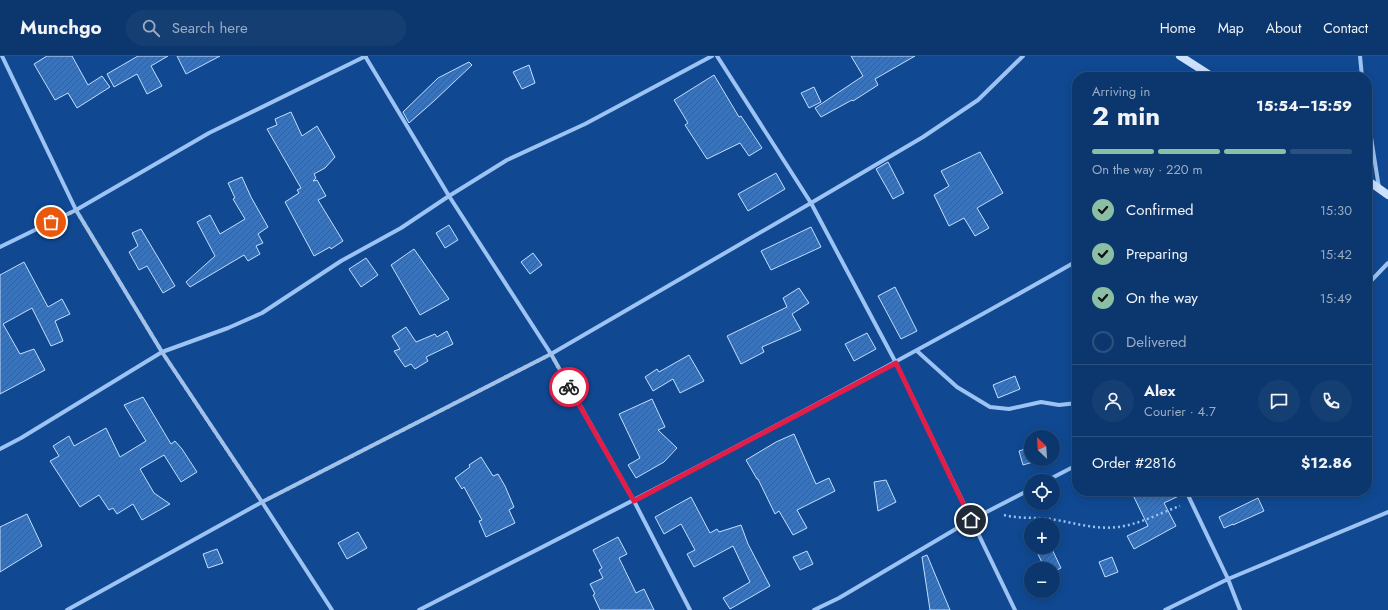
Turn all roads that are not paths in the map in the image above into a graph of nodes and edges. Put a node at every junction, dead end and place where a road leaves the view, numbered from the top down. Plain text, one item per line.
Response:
1 (2, 56) edge
2 (365, 56) edge
3 (712, 56) edge
4 (717, 56) edge
5 (1023, 56) edge
6 (1180, 56) edge
7 (1360, 56) edge
8 (1204, 72) edge
9 (1362, 72) edge
10 (1372, 142) edge
11 (1372, 183) edge
12 (1380, 189) junction
13 (1388, 195) edge
14 (449, 196) junction
15 (811, 203) junction
16 (76, 210) junction
17 (0, 247) edge
18 (1388, 263) edge
19 (1072, 264) edge
20 (1372, 280) edge
21 (916, 351) junction
22 (162, 352) junction
23 (551, 354) junction
24 (896, 363) junction
25 (1072, 404) edge
26 (0, 449) edge
27 (1072, 468) edge
28 (1060, 474) edge
29 (1024, 493) edge
30 (1188, 496) edge
31 (634, 501) junction
32 (262, 502) junction
33 (1388, 512) edge
34 (971, 520) junction
35 (1228, 579) junction
36 (67, 610) edge
37 (332, 610) edge
38 (419, 610) edge
39 (690, 610) edge
40 (814, 610) edge
41 (1014, 610) edge
42 (1165, 610) edge
43 (1240, 610) edge

1 - 16 street
2 - 14 street
2 - 16 street
3 - 14 street
4 - 15 street
5 - 15 street
6 - 8 main road
7 - 9 street
10 - 12 street
11 - 12 main road
12 - 13 main road
14 - 22 street
14 - 23 street
15 - 23 street
15 - 24 street
16 - 17 street
16 - 22 street
18 - 20 street
19 - 21 street
21 - 24 street
21 - 25 street
22 - 26 street
22 - 32 street
23 - 31 street
23 - 32 street
24 - 31 street
24 - 34 street
27 - 28 street
29 - 34 street
30 - 35 street
31 - 38 street
31 - 39 street
32 - 36 street
32 - 37 street
33 - 35 street
34 - 40 street
34 - 41 street
35 - 42 street
35 - 43 street

